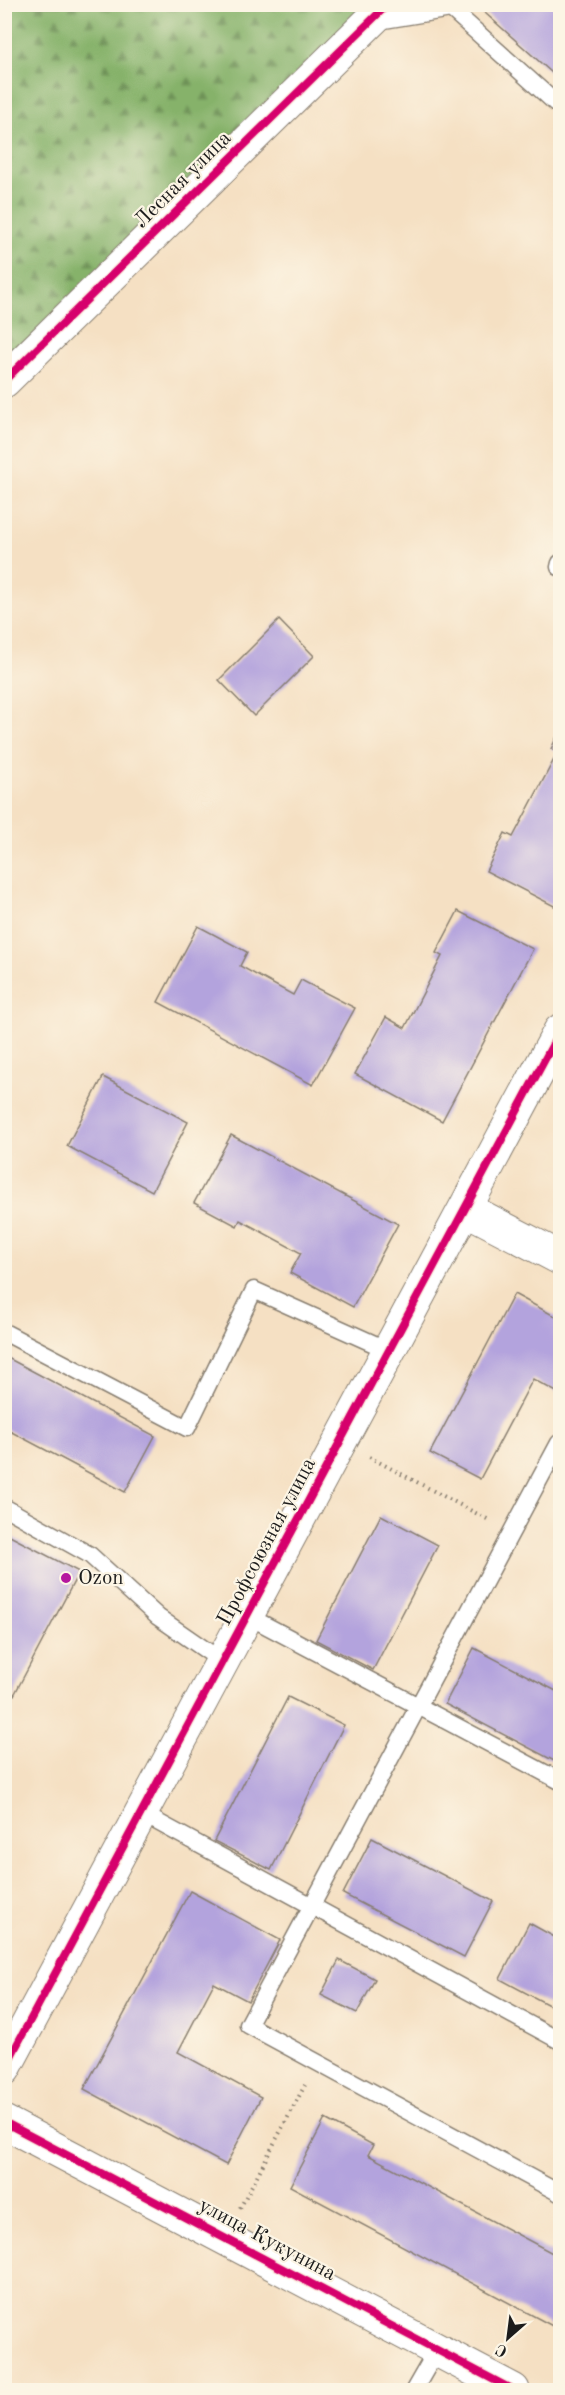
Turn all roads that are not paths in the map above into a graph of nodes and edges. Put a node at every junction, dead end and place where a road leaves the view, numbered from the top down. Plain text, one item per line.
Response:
1 (379, 13) edge
2 (561, 107) edge
3 (4, 381) edge
4 (561, 1031) edge
5 (466, 1209) junction
6 (561, 1258) edge
7 (4, 1332) edge
8 (390, 1351) junction
9 (561, 1444) edge
10 (4, 1507) edge
11 (248, 1616) junction
12 (223, 1662) junction
13 (417, 1706) junction
14 (561, 1781) edge
15 (141, 1814) junction
16 (312, 1906) junction
17 (561, 2041) edge
18 (4, 2069) edge
19 (4, 2122) edge
20 (559, 2193) edge
21 (437, 2350) junction
22 (414, 2391) edge
23 (513, 2391) edge

1 - 2 lane
1 - 3 street, Лесная улица
4 - 5 street, Профсоюзная улица
5 - 6 street
5 - 8 street, Профсоюзная улица
7 - 8 lane
8 - 11 street, Профсоюзная улица
9 - 13 lane
10 - 12 lane
11 - 12 street, Профсоюзная улица
11 - 13 lane
12 - 15 street, Профсоюзная улица
13 - 14 lane
13 - 16 lane
15 - 16 lane
15 - 18 street, Профсоюзная улица
16 - 17 lane
16 - 20 lane
19 - 21 street, улица Кукунина
21 - 22 lane
21 - 23 street, улица Кукунина

